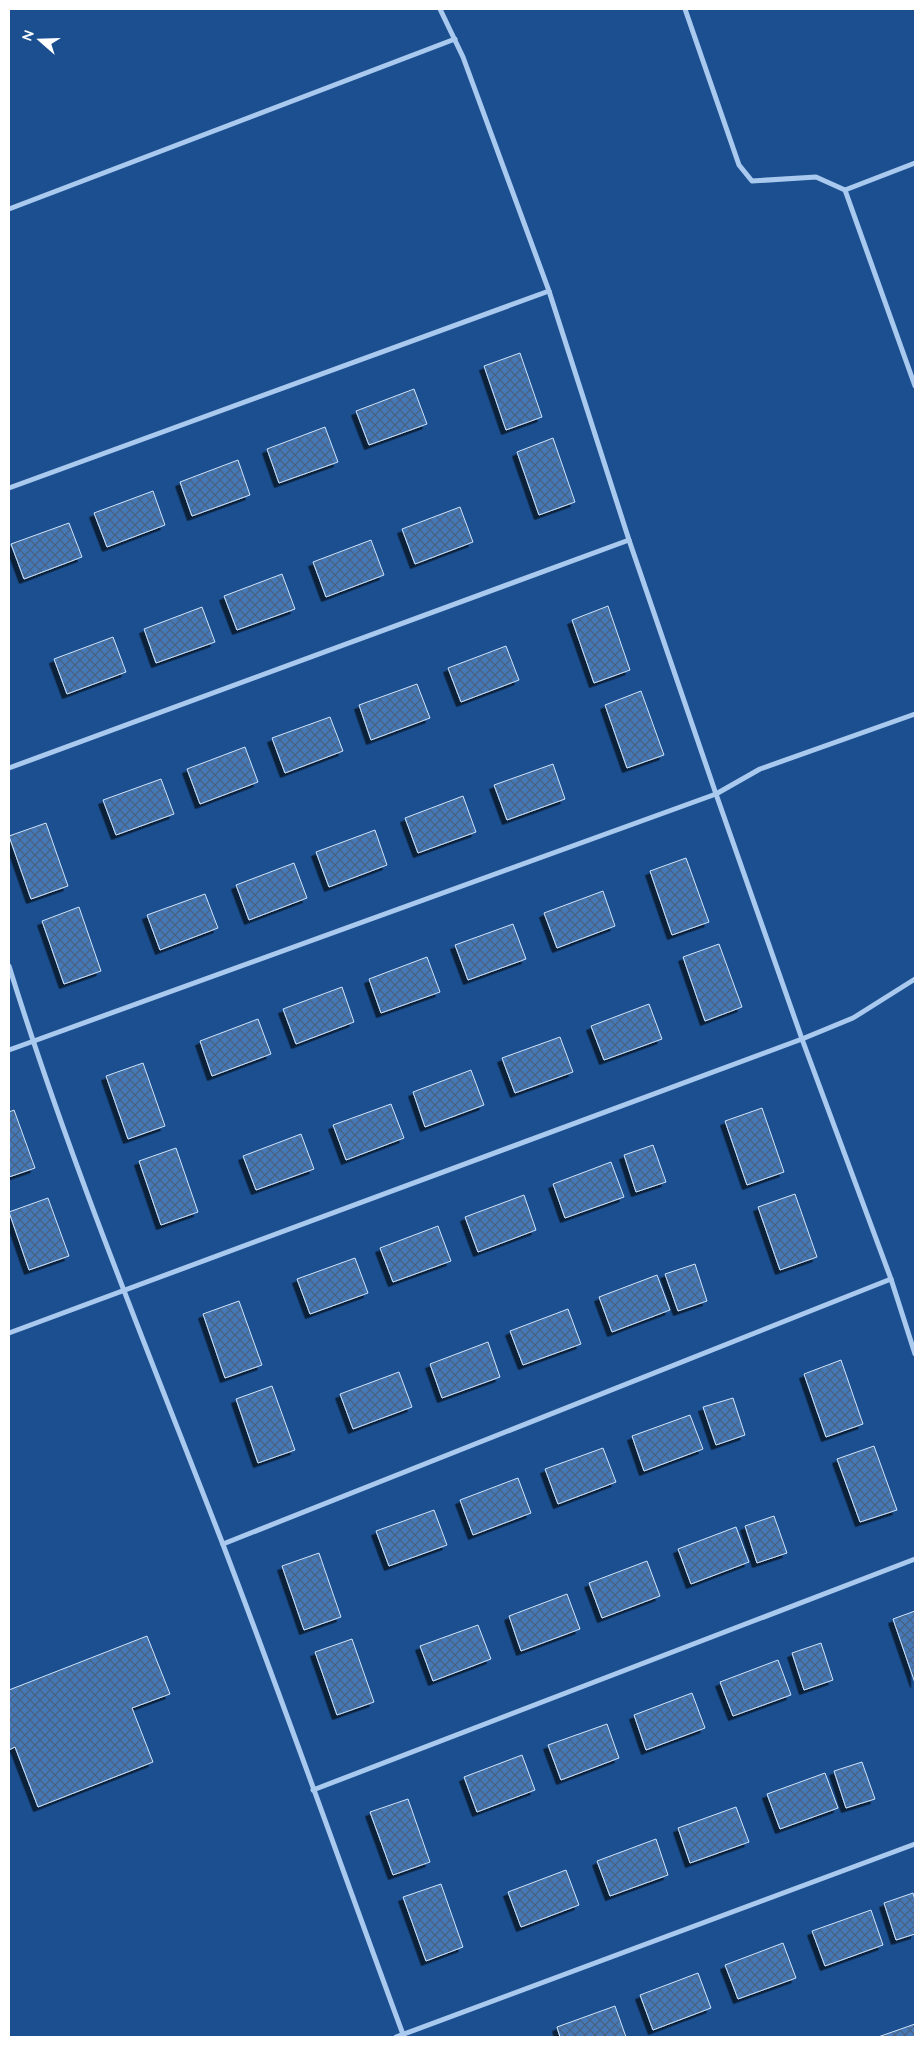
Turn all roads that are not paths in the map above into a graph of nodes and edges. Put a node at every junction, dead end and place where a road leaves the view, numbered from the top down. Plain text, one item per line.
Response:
1 (440, 9) edge
2 (685, 9) edge
3 (455, 39) junction
4 (915, 163) edge
5 (845, 190) junction
6 (9, 209) edge
7 (549, 291) junction
8 (915, 386) edge
9 (9, 488) edge
10 (629, 540) junction
11 (915, 714) edge
12 (9, 768) edge
13 (716, 794) junction
14 (9, 966) edge
15 (915, 979) edge
16 (802, 1038) junction
17 (32, 1041) junction
18 (9, 1050) edge
19 (891, 1280) junction
20 (122, 1290) junction
21 (9, 1332) edge
22 (915, 1354) edge
23 (223, 1544) junction
24 (915, 1559) edge
25 (313, 1790) junction
26 (915, 1844) edge
27 (403, 2036) edge
28 (396, 2037) edge

1 - 3 street
2 - 5 street
3 - 6 street
3 - 7 street
4 - 5 street
5 - 8 street
7 - 9 street
7 - 10 street
10 - 12 street
10 - 13 street
11 - 13 street
13 - 16 street
13 - 17 street
14 - 17 street
15 - 16 street
16 - 19 street
16 - 20 street
17 - 18 street
17 - 20 street
19 - 22 street
19 - 23 street
20 - 21 street
20 - 23 street
23 - 25 street
24 - 25 street
25 - 27 street
26 - 27 street
27 - 28 street

